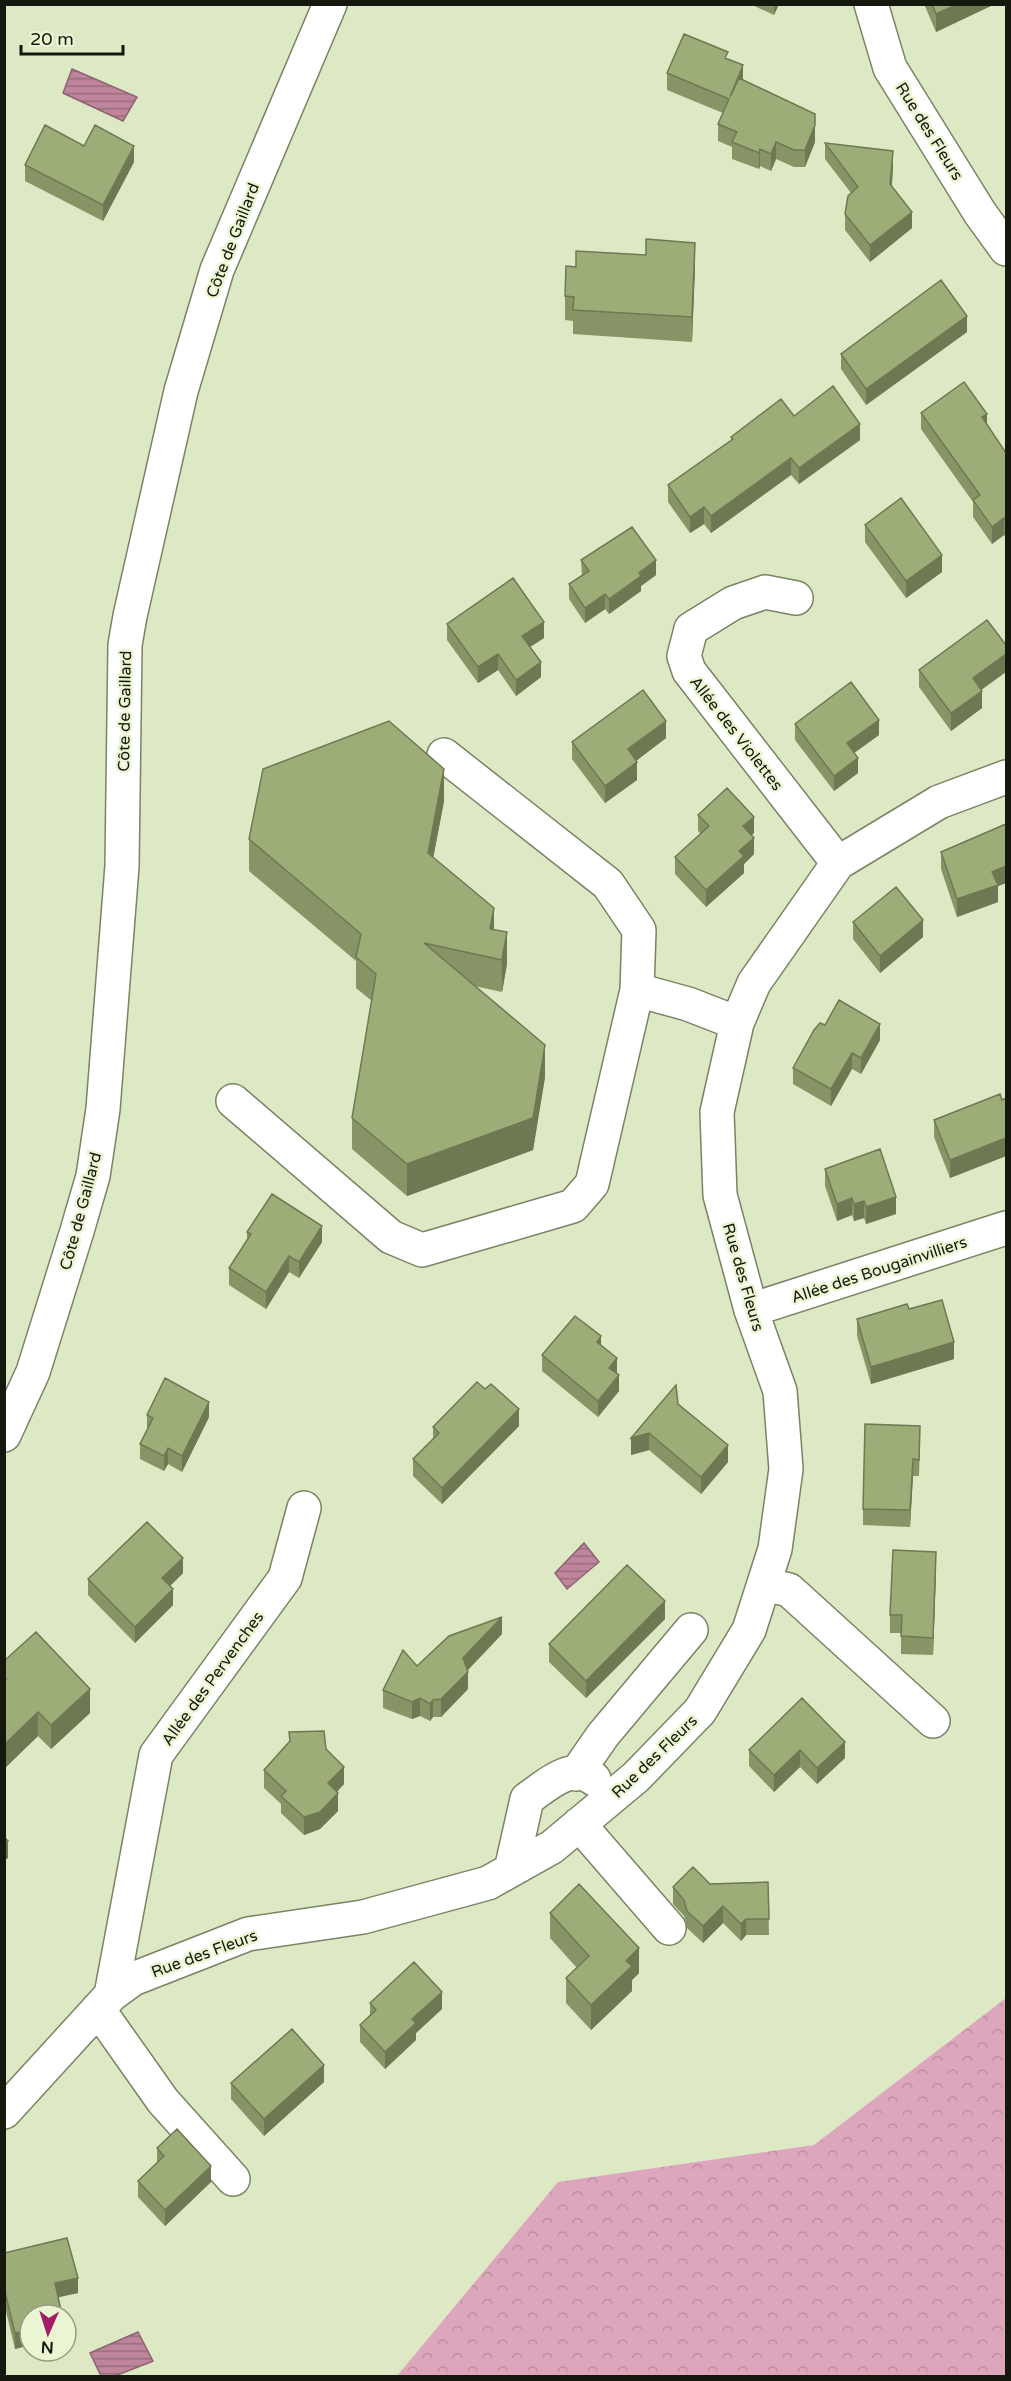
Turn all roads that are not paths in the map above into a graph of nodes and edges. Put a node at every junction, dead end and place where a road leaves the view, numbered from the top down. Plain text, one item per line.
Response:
1 (330, 4) edge
2 (871, 4) edge
3 (1006, 249) edge
4 (796, 598) dead end
5 (444, 756) dead end
6 (1006, 777) edge
7 (838, 863) junction
8 (637, 990) junction
9 (736, 1023) junction
10 (233, 1101) dead end
11 (1006, 1228) edge
12 (751, 1310) junction
13 (4, 1436) edge
14 (304, 1508) dead end
15 (764, 1584) junction
16 (691, 1630) dead end
17 (933, 1721) dead end
18 (576, 1774) junction
19 (614, 1795) junction
20 (579, 1824) junction
21 (511, 1870) junction
22 (669, 1928) dead end
23 (104, 2002) junction
24 (4, 2112) edge
25 (233, 2179) dead end

1 - 13 street, Côte de Gaillard
2 - 3 street, Rue des Fleurs
4 - 7 street, Allée des Violettes
5 - 8 street
6 - 7 street, Rue des Fleurs
7 - 9 street, Rue des Fleurs
8 - 9 street
8 - 10 street
9 - 12 street, Rue des Fleurs
11 - 12 street, Allée des Bougainvilliers
12 - 15 street, Rue des Fleurs
14 - 23 street, Allée des Pervenches
15 - 17 street
15 - 19 street, Rue des Fleurs
16 - 18 street
18 - 19 street
18 - 21 street
19 - 20 street, Rue des Fleurs
20 - 21 street, Rue des Fleurs
20 - 22 street
21 - 23 street, Rue des Fleurs
23 - 24 street, Rue des Fleurs
23 - 25 street

